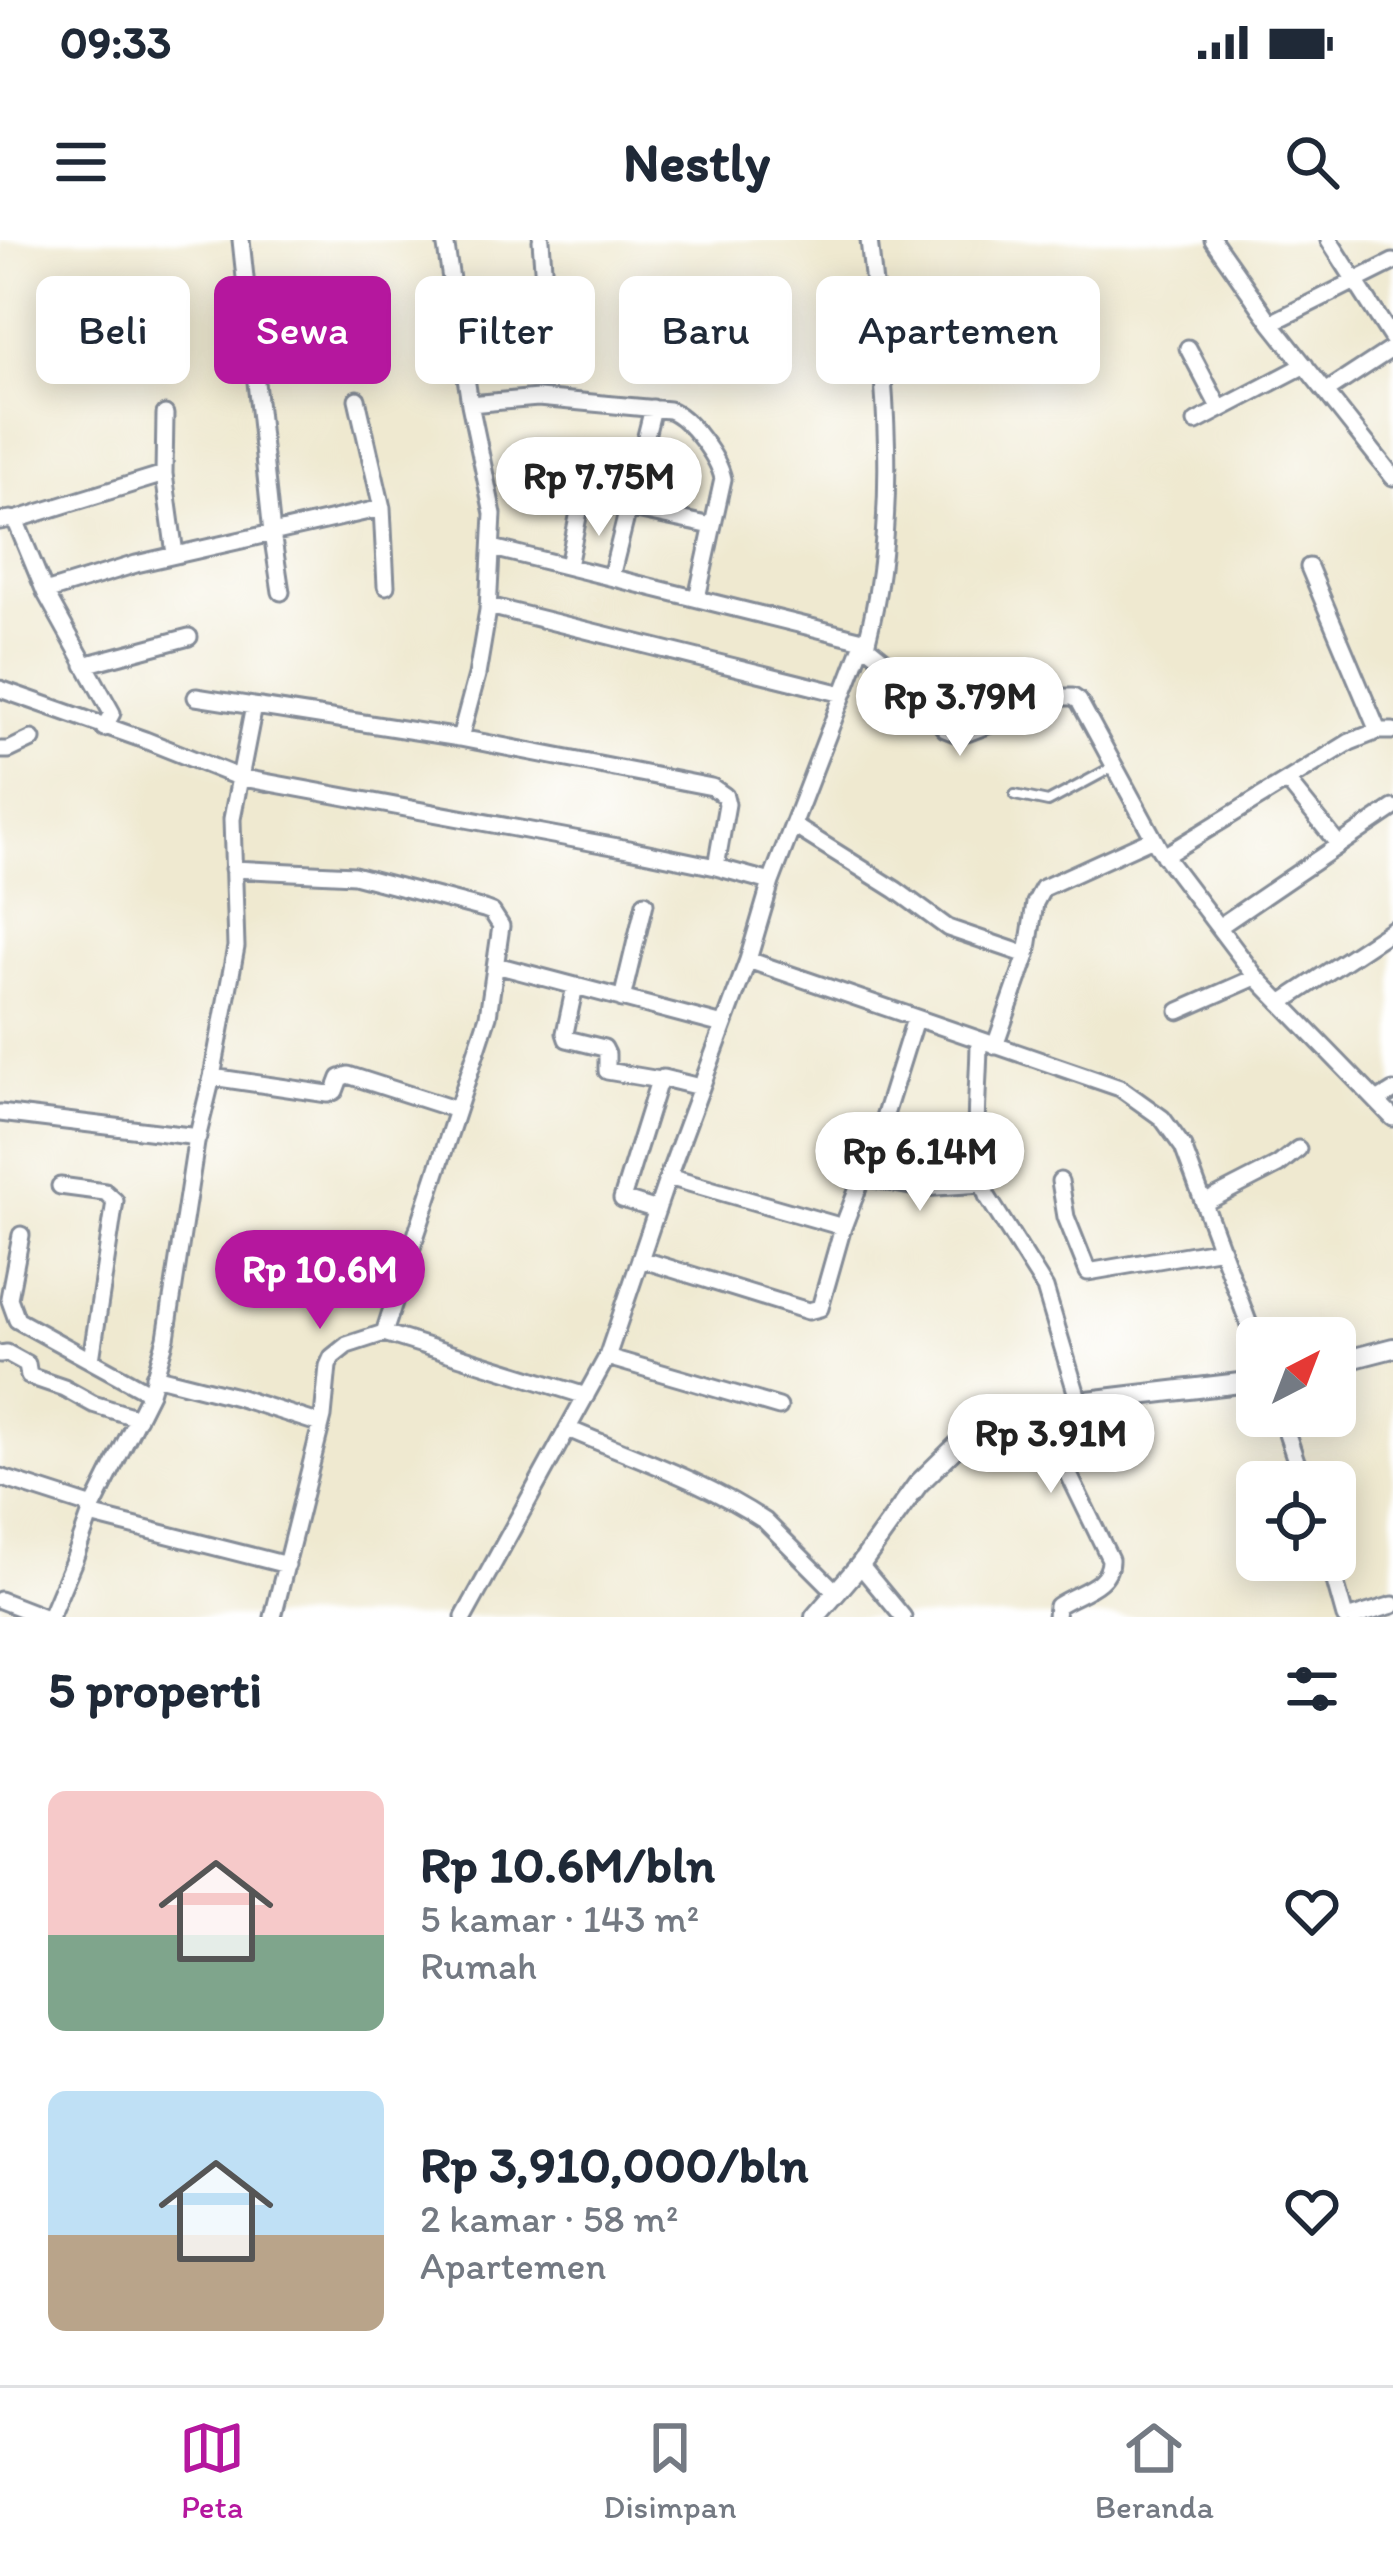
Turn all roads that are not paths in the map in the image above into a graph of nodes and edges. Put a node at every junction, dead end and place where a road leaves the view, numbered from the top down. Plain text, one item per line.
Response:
1 (241, 240) edge
2 (445, 240) edge
3 (541, 240) edge
4 (869, 240) edge
5 (1214, 240) edge
6 (1329, 240) edge
7 (1393, 262) edge
8 (451, 276) edge
9 (544, 276) edge
10 (1353, 279) junction
11 (1271, 322) junction
12 (1393, 344) edge
13 (1188, 348) dead end
14 (1305, 365) junction
15 (467, 384) edge
16 (1327, 391) junction
17 (357, 399) dead end
18 (470, 404) junction
19 (653, 408) junction
20 (1220, 410) junction
21 (165, 414) dead end
22 (1196, 422) dead end
23 (164, 474) junction
24 (1393, 477) edge
25 (382, 508) junction
26 (628, 508) junction
27 (7, 520) edge
28 (712, 526) junction
29 (272, 533) junction
30 (493, 548) junction
31 (175, 554) junction
32 (568, 566) junction
33 (1309, 567) dead end
34 (611, 577) junction
35 (386, 586) dead end
36 (45, 592) junction
37 (281, 592) dead end
38 (697, 598) junction
39 (489, 606) junction
40 (190, 637) dead end
41 (865, 642) junction
42 (84, 665) junction
43 (0, 689) edge
44 (843, 694) junction
45 (196, 697) dead end
46 (254, 706) junction
47 (104, 728) junction
48 (1386, 731) edge
49 (460, 738) junction
50 (32, 739) dead end
51 (0, 751) edge
52 (1115, 766) junction
53 (238, 777) junction
54 (1288, 782) junction
55 (1015, 795) dead end
56 (1393, 808) edge
57 (794, 826) junction
58 (1153, 838) junction
59 (1339, 845) junction
60 (1164, 856) junction
61 (716, 867) junction
62 (233, 869) junction
63 (771, 882) junction
64 (645, 902) dead end
65 (1220, 926) junction
66 (1393, 928) edge
67 (1027, 955) junction
68 (748, 960) junction
69 (496, 965) junction
70 (1256, 977) junction
71 (575, 986) junction
72 (622, 998) junction
73 (1281, 1003) junction
74 (1179, 1011) dead end
75 (915, 1019) junction
76 (723, 1025) junction
77 (987, 1043) junction
78 (212, 1077) junction
79 (659, 1080) junction
80 (700, 1087) junction
81 (1393, 1091) edge
82 (1377, 1101) junction
83 (457, 1110) junction
84 (0, 1113) edge
85 (1393, 1118) edge
86 (880, 1131) junction
87 (198, 1137) junction
88 (978, 1142) junction
89 (1298, 1149) dead end
90 (668, 1177) junction
91 (862, 1177) junction
92 (1060, 1180) dead end
93 (982, 1184) junction
94 (60, 1186) dead end
95 (1206, 1202) junction
96 (657, 1210) junction
97 (843, 1227) junction
98 (21, 1235) dead end
99 (266, 1250) dead end
100 (1222, 1250) junction
101 (408, 1258) junction
102 (640, 1259) junction
103 (1246, 1317) edge
104 (384, 1333) junction
105 (1393, 1348) edge
106 (0, 1354) edge
107 (608, 1357) junction
108 (1356, 1358) edge
109 (91, 1360) junction
110 (1236, 1383) edge
111 (152, 1385) junction
112 (586, 1396) junction
113 (1079, 1402) junction
114 (778, 1407) dead end
115 (1038, 1411) junction
116 (138, 1418) junction
117 (320, 1424) junction
118 (568, 1429) junction
119 (0, 1477) edge
120 (91, 1511) junction
121 (287, 1565) junction
122 (860, 1565) junction
123 (1336, 1581) edge
124 (837, 1593) junction
125 (0, 1600) edge
126 (1393, 1605) edge
127 (47, 1617) edge
128 (273, 1617) edge
129 (464, 1617) edge
130 (815, 1617) edge
131 (903, 1617) edge
132 (1056, 1617) edge
133 (1349, 1617) edge

1 - 29 street
2 - 8 street
3 - 9 street
4 - 41 street
5 - 11 street
6 - 10 street
7 - 10 street
10 - 11 street
10 - 12 street
11 - 14 street
12 - 16 street
13 - 20 street
14 - 16 street
14 - 20 street
15 - 18 street
16 - 24 street
17 - 25 street
18 - 19 street
18 - 30 street
19 - 26 street
19 - 28 street
20 - 22 street
21 - 23 street
23 - 27 street
23 - 31 street
25 - 29 street
25 - 35 street
26 - 28 street
26 - 32 street
26 - 34 street
27 - 36 street
28 - 38 street
29 - 31 street
29 - 37 street
30 - 32 street
30 - 39 street
31 - 36 street
32 - 34 street
33 - 48 street
34 - 38 street
36 - 42 street
38 - 41 street
39 - 44 street
39 - 49 street
40 - 42 street
41 - 44 street
41 - 52 street
42 - 47 street
43 - 47 street
44 - 57 street
45 - 46 street
46 - 49 street
46 - 53 street
47 - 53 street
48 - 54 street
49 - 61 street
50 - 51 street
52 - 55 lane
52 - 58 street
53 - 61 street
53 - 62 street
54 - 59 street
54 - 60 street
56 - 59 street
57 - 63 street
57 - 67 street
58 - 60 street
58 - 67 street
59 - 65 street
60 - 65 street
61 - 63 street
62 - 69 street
62 - 78 street
63 - 68 street
64 - 72 street
65 - 70 street
66 - 73 street
67 - 77 street
68 - 75 street
68 - 76 street
69 - 71 street
69 - 83 street
70 - 73 street
70 - 74 street
71 - 72 street
71 - 79 street
72 - 76 street
73 - 82 street
75 - 77 street
75 - 86 street
76 - 80 street
77 - 88 street
77 - 95 street
78 - 83 street
78 - 87 street
79 - 80 street
79 - 96 street
80 - 90 street
81 - 82 street
82 - 85 street
83 - 101 street
84 - 87 street
86 - 88 street
86 - 91 street
87 - 111 street
88 - 93 street
89 - 95 street
90 - 96 street
90 - 97 street
91 - 93 street
91 - 97 street
92 - 100 street
93 - 113 street
94 - 109 street
95 - 100 street
96 - 102 street
97 - 102 street
98 - 109 street
99 - 101 street
100 - 103 street
101 - 104 street
102 - 107 street
104 - 112 street
104 - 117 street
105 - 108 street
106 - 116 street
107 - 112 street
107 - 114 street
109 - 111 street
110 - 113 street
111 - 116 street
111 - 117 street
112 - 118 street
113 - 115 street
115 - 122 street
115 - 132 street
116 - 120 street
117 - 121 street
118 - 124 street
118 - 129 street
119 - 120 street
120 - 121 street
120 - 127 street
121 - 128 street
122 - 124 street
122 - 131 street
123 - 133 street
124 - 130 street
125 - 127 street
126 - 133 street

